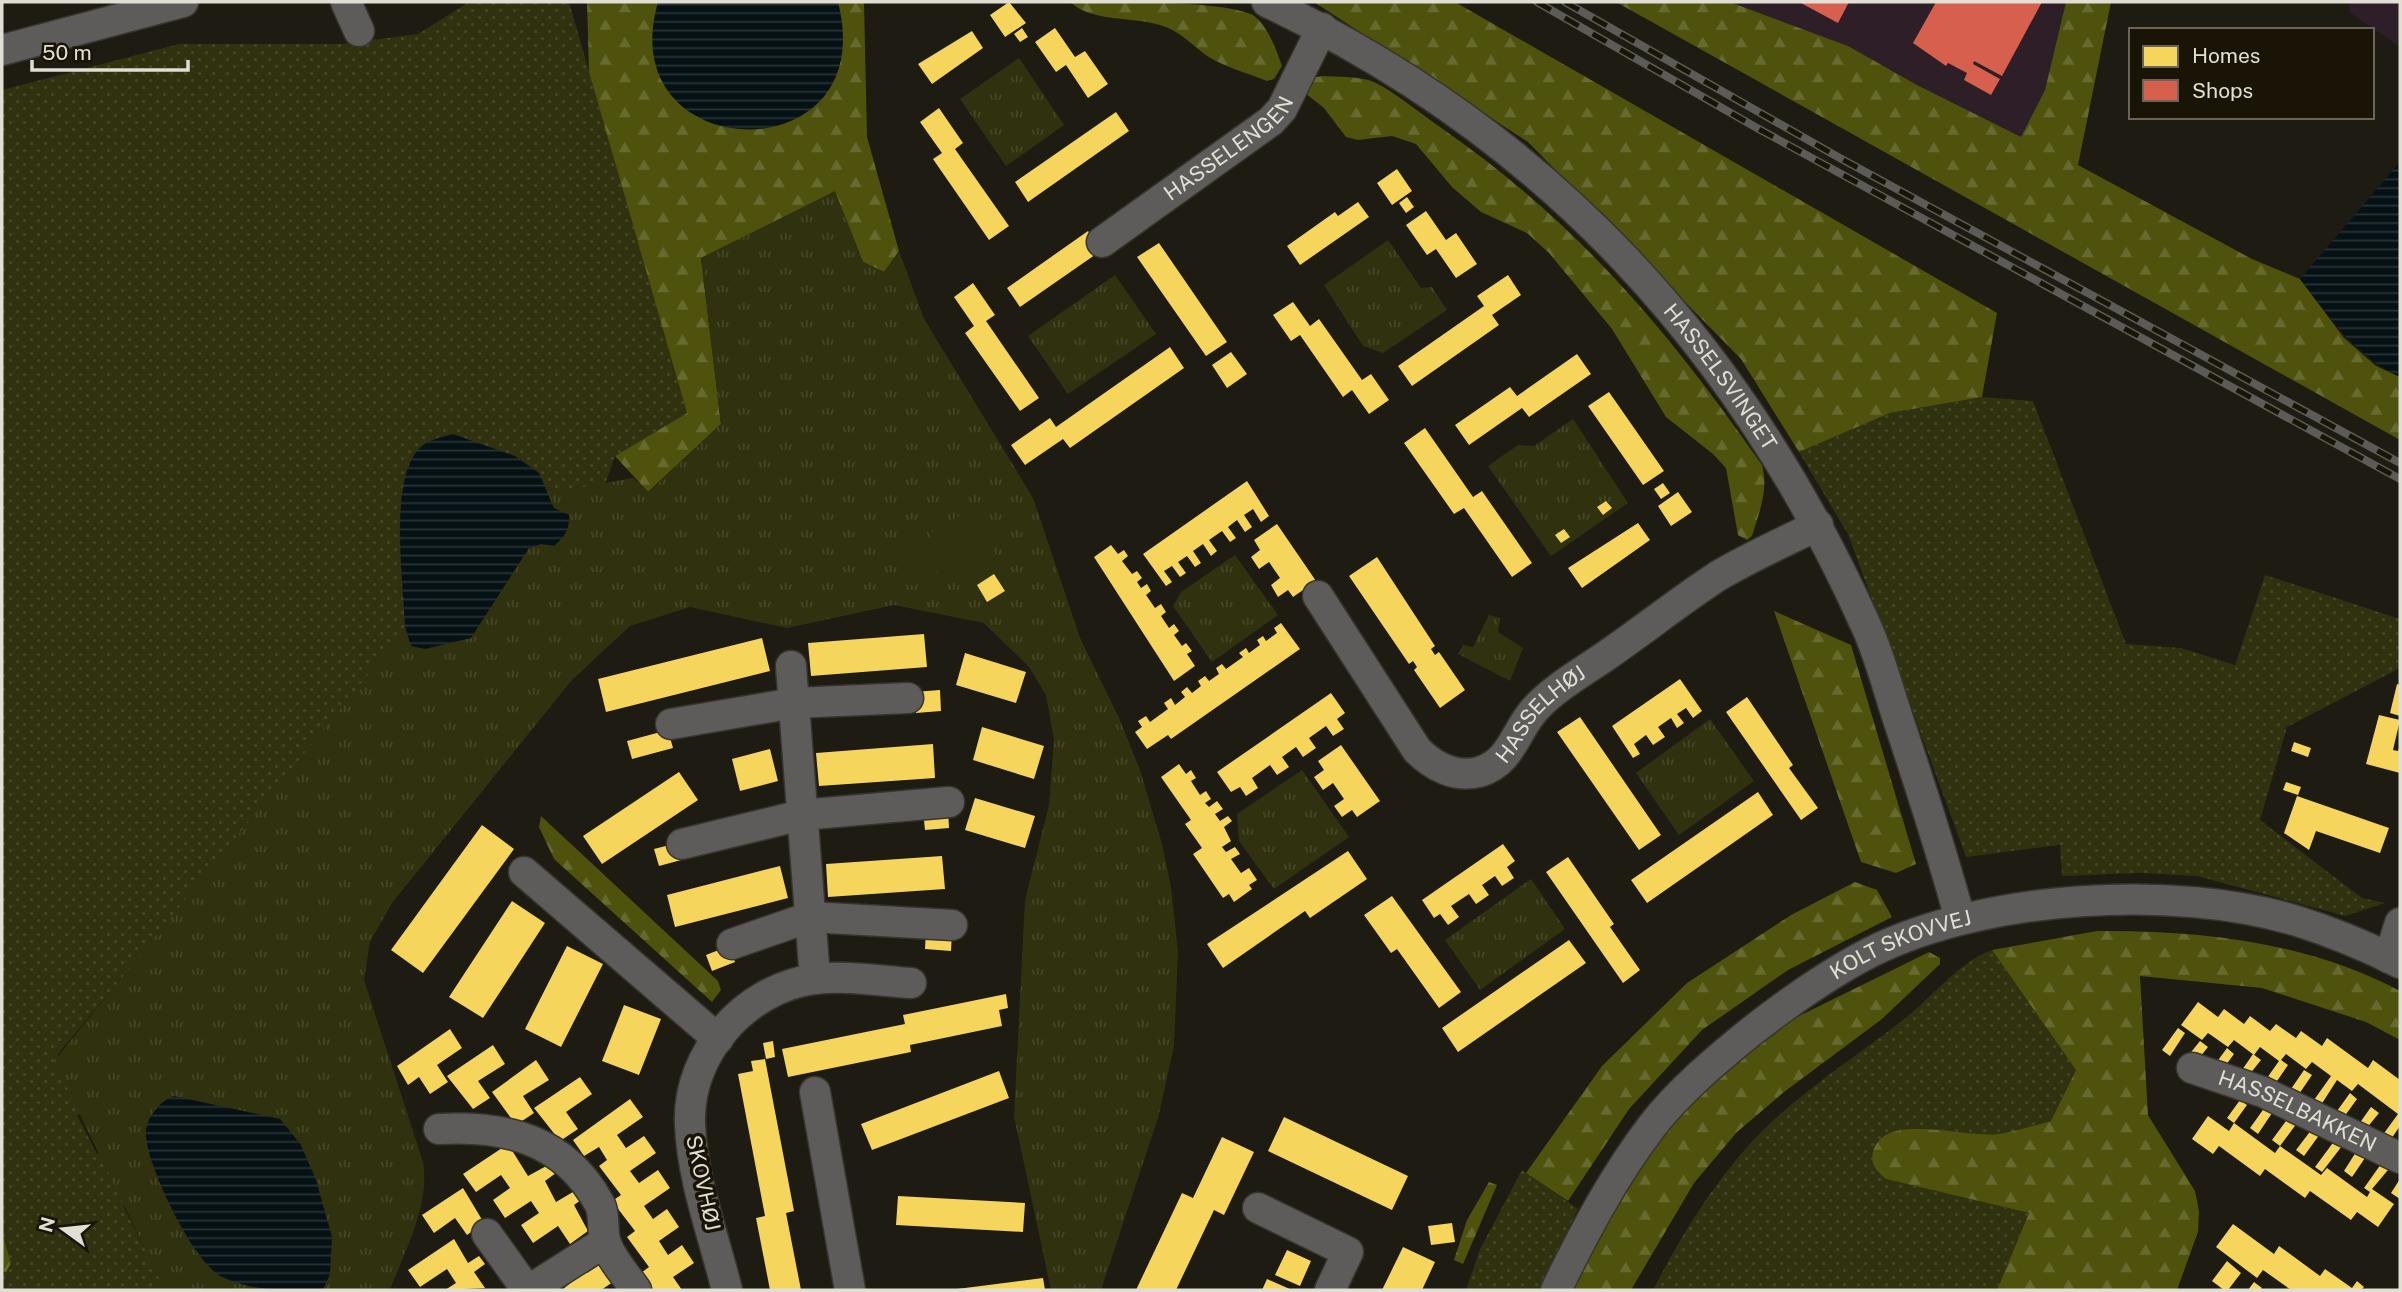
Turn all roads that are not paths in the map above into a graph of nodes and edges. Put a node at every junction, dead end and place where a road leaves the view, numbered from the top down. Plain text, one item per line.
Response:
1 (183, 2) edge
2 (346, 2) edge
3 (1267, 2) edge
4 (1322, 28) junction
5 (359, 31) dead end
6 (2, 50) edge
7 (1102, 242) dead end
8 (1818, 526) junction
9 (1318, 596) dead end
10 (791, 666) dead end
11 (908, 698) dead end
12 (794, 703) junction
13 (671, 724) dead end
14 (949, 802) dead end
15 (802, 815) junction
16 (682, 844) dead end
17 (524, 872) dead end
18 (810, 917) junction
19 (1960, 919) junction
20 (2400, 923) edge
21 (952, 925) dead end
22 (732, 944) dead end
23 (2395, 961) edge
24 (815, 979) junction
25 (911, 983) dead end
26 (718, 1039) junction
27 (2192, 1068) dead end
28 (815, 1092) dead end
29 (439, 1129) dead end
30 (2400, 1158) edge
31 (1258, 1208) dead end
32 (487, 1234) dead end
33 (605, 1242) junction
34 (528, 1290) edge
35 (636, 1290) edge
36 (727, 1290) edge
37 (850, 1290) edge
38 (1330, 1290) edge
39 (1556, 1290) edge

1 - 6 street
2 - 5 street
3 - 4 street, HASSELSVINGET
4 - 7 street, HASSELENGEN
4 - 8 street, HASSELSVINGET
8 - 9 street, HASSELHØJ
8 - 19 street, HASSELSVINGET
10 - 12 street
11 - 12 street
12 - 13 street
12 - 15 street
14 - 15 street
15 - 16 street
15 - 18 street
17 - 26 street
18 - 21 street
18 - 22 street
18 - 24 street
19 - 23 street, KOLT SKOVVEJ
19 - 39 street, KOLT SKOVVEJ
20 - 23 street, KOLT SKOVVEJ
24 - 25 street, SKOVHØJ
24 - 26 street, SKOVHØJ
26 - 36 street, SKOVHØJ
27 - 30 street, HASSELBAKKEN
28 - 37 street
29 - 33 street
31 - 38 street
32 - 34 street
33 - 34 street
33 - 35 street

